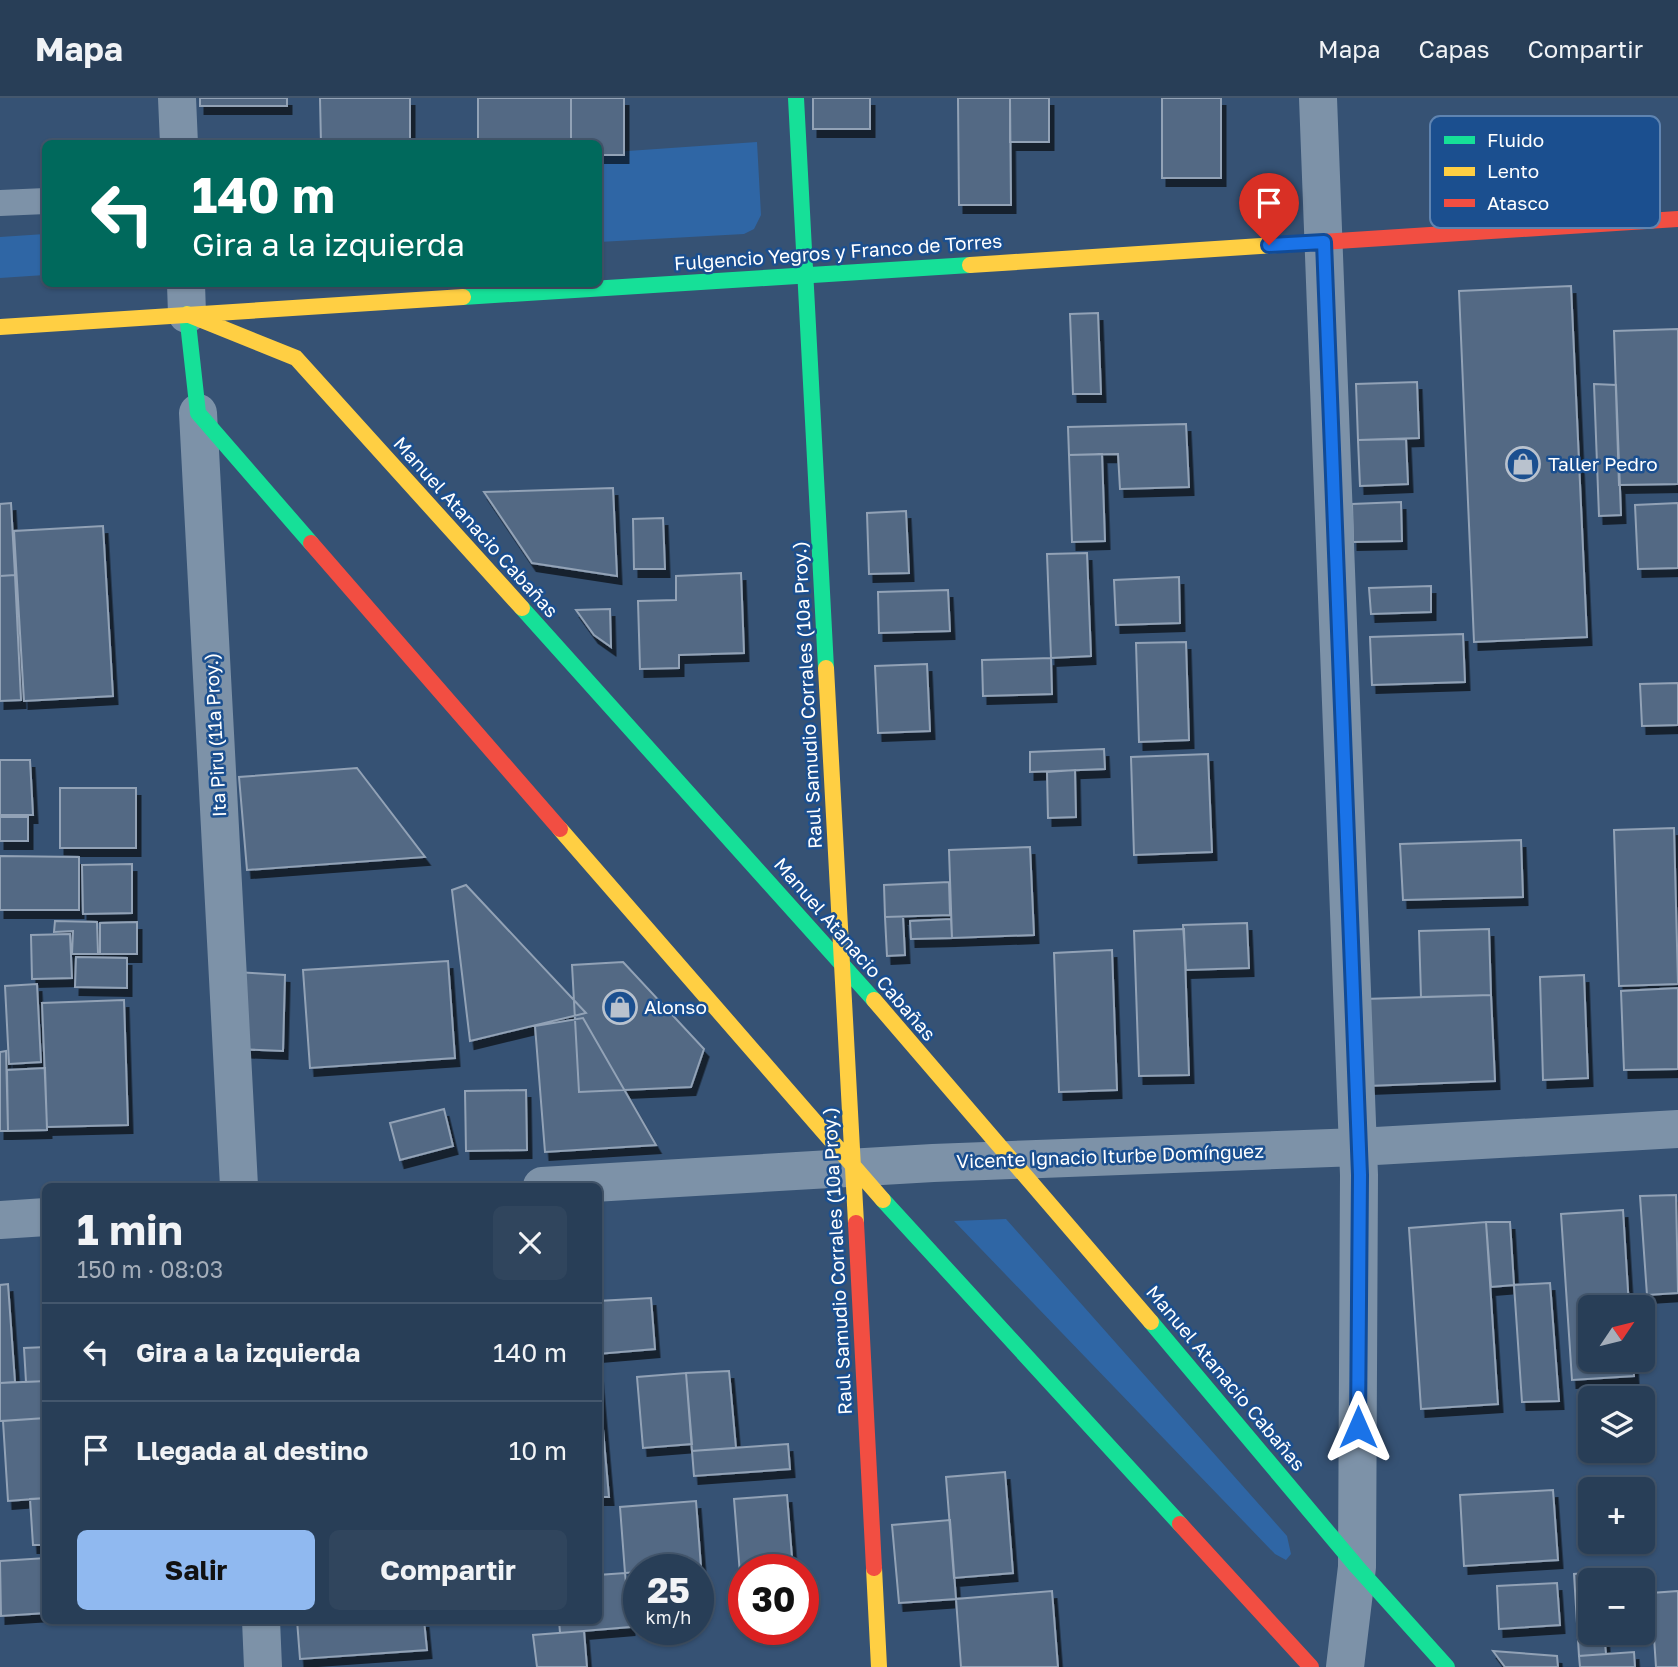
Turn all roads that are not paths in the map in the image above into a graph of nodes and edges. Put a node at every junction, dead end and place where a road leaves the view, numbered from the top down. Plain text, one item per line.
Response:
1 (177, 98) edge
2 (796, 98) edge
3 (1318, 98) edge
4 (179, 140) edge
5 (42, 201) edge
6 (0, 203) edge
7 (1678, 219) edge
8 (1660, 220) edge
9 (1539, 228) edge
10 (1324, 242) junction
11 (805, 275) junction
12 (602, 283) edge
13 (496, 287) edge
14 (186, 299) edge
15 (0, 327) edge
16 (198, 413) junction
17 (842, 962) junction
18 (1678, 1129) edge
19 (1358, 1147) junction
20 (1012, 1159) junction
21 (853, 1167) junction
22 (239, 1183) edge
23 (591, 1183) edge
24 (42, 1217) edge
25 (0, 1220) edge
26 (1357, 1567) junction
27 (261, 1624) edge
28 (263, 1667) edge
29 (879, 1667) edge
30 (1311, 1667) edge
31 (1345, 1667) edge
32 (1447, 1667) edge

1 - 4 street
2 - 11 street, Raul Samudio Corrales (10ª Proy.)
3 - 10 street
5 - 6 lane
7 - 8 street, Fulgencio Yegros y Franco de Torres
9 - 10 street, Fulgencio Yegros y Franco de Torres
10 - 11 street, Fulgencio Yegros y Franco de Torres
10 - 19 street
11 - 12 street, Fulgencio Yegros y Franco de Torres
11 - 17 street, Raul Samudio Corrales (10ª Proy.)
13 - 14 street, Fulgencio Yegros y Franco de Torres
14 - 15 street, Fulgencio Yegros y Franco de Torres
14 - 16 street, Ita Piru (11ª Proy.)
14 - 17 street, Manuel Atanacio Cabañas
16 - 21 street
16 - 22 street, Ita Piru (11ª Proy.)
17 - 20 street, Manuel Atanacio Cabañas
17 - 21 street, Raul Samudio Corrales (10ª Proy.)
18 - 19 street, Vicente Ignacio Iturbe Domínguez
19 - 20 street, Vicente Ignacio Iturbe Domínguez
19 - 26 street
20 - 21 street, Vicente Ignacio Iturbe Domínguez
20 - 26 street, Manuel Atanacio Cabañas
21 - 23 street, Vicente Ignacio Iturbe Domínguez
21 - 29 street, Raul Samudio Corrales (10ª Proy.)
21 - 30 street
24 - 25 street
26 - 31 street
26 - 32 street, Manuel Atanacio Cabañas
27 - 28 street

